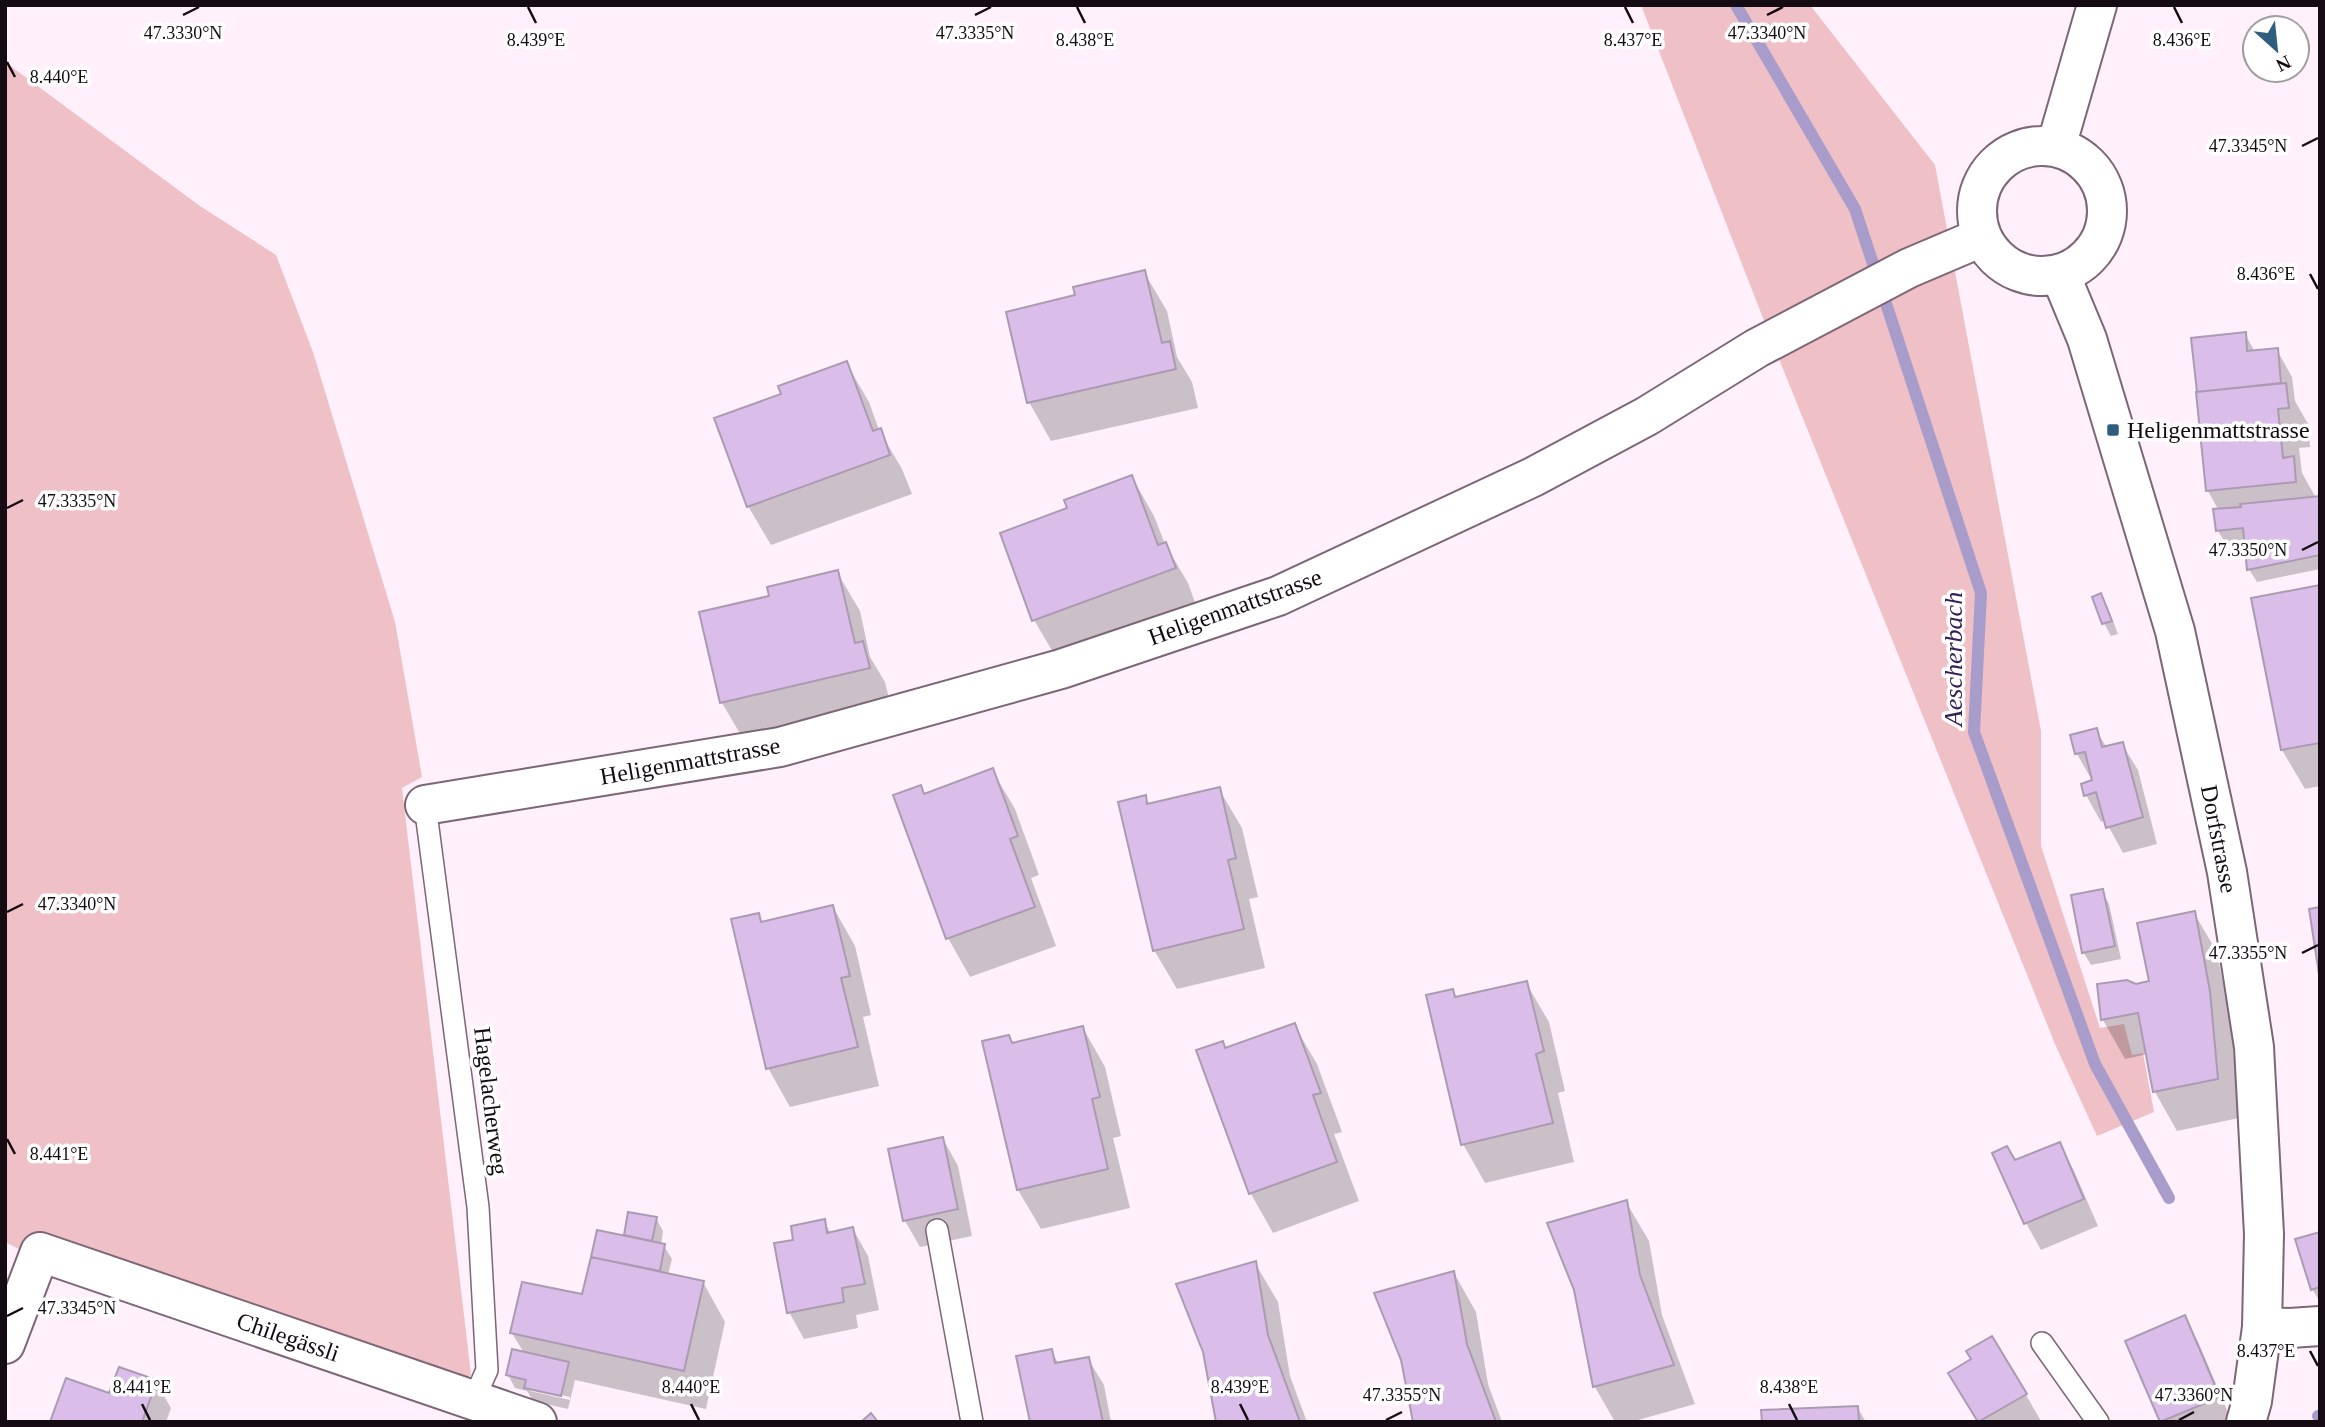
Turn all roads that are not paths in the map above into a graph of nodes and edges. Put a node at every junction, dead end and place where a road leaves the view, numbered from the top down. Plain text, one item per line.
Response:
1 (2097, 5) edge
2 (2056, 147) junction
3 (1982, 237) junction
4 (2060, 275) junction
5 (425, 805) joint
6 (937, 1230) dead end
7 (2320, 1326) edge
8 (2262, 1327) junction
9 (2042, 1343) dead end
10 (5, 1344) edge
11 (466, 1411) edge
12 (537, 1422) edge
13 (972, 1422) edge
14 (2098, 1422) edge
15 (2246, 1422) edge

1 - 2 street
2 - 3 street
2 - 4 street
3 - 4 street
3 - 5 street, Heligenmattstrasse
4 - 8 street, Dorfstrasse
5 - 11 lane, Hagelacherweg
6 - 13 lane
7 - 8 street
8 - 15 street, Dorfstrasse
9 - 14 lane
10 - 11 street, Chilegässli
11 - 12 street, Chilegässli

